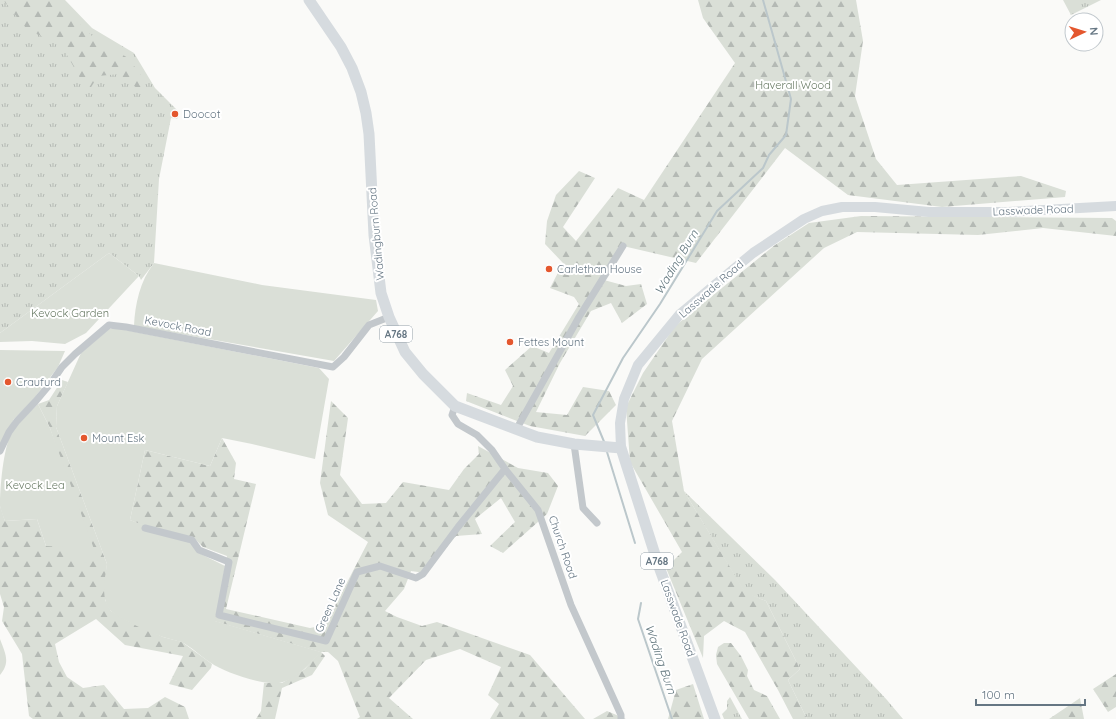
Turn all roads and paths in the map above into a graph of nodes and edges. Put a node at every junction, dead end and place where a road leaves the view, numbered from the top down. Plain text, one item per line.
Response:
1 (309, 0) edge
2 (1116, 206) edge
3 (623, 246) dead end
4 (389, 317) junction
5 (455, 406) junction
6 (516, 430) junction
7 (574, 444) junction
8 (611, 447) junction
9 (0, 451) edge
10 (505, 469) junction
11 (597, 523) dead end
12 (145, 528) dead end
13 (621, 719) edge
14 (715, 719) edge

1 - 4 main road, Wadingburn Road / A768
2 - 8 street, Lasswade Road
3 - 6 street
4 - 5 main road, Wadingburn Road / A768
4 - 9 street, Kevock Road
5 - 6 main road, Wadingburn Road / A768
5 - 10 street, Church Road
6 - 7 main road, Wadingburn Road / A768
7 - 8 main road, Wadingburn Road / A768
7 - 11 street
8 - 14 main road, Lasswade Road / A768
10 - 12 street, Green Lane
10 - 13 street, Church Road

